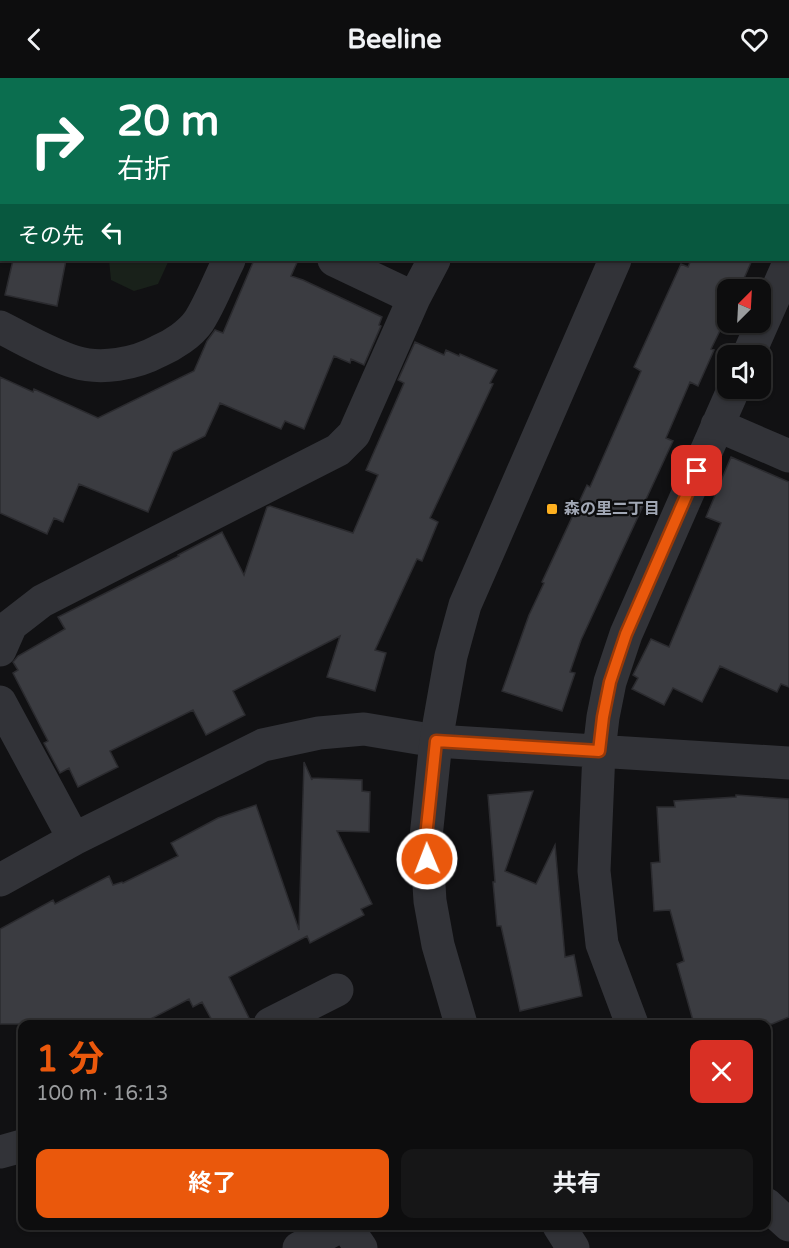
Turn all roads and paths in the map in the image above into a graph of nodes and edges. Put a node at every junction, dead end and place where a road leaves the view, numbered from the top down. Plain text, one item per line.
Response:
1 (229, 261) edge
2 (336, 261) edge
3 (433, 261) edge
4 (615, 261) edge
5 (789, 263) edge
6 (414, 298) junction
7 (0, 327) edge
8 (753, 345) edge
9 (729, 399) edge
10 (717, 425) junction
11 (789, 456) edge
12 (0, 650) edge
13 (0, 702) edge
14 (436, 741) junction
15 (599, 751) junction
16 (789, 763) edge
17 (74, 839) junction
18 (0, 880) edge
19 (337, 990) dead end
20 (278, 1020) edge
21 (460, 1020) edge
22 (630, 1020) edge
23 (18, 1147) edge
24 (0, 1152) edge
25 (771, 1209) edge
26 (789, 1225) edge
27 (333, 1230) edge
28 (349, 1230) edge
29 (562, 1230) edge
30 (299, 1248) edge
31 (361, 1248) edge
32 (573, 1248) edge

1 - 7 street
2 - 6 street
3 - 6 street
4 - 14 street
5 - 8 street
6 - 12 street
9 - 10 street
10 - 11 street
10 - 15 street
13 - 17 street
14 - 15 street
14 - 17 street
14 - 21 street
15 - 16 street
15 - 22 street
17 - 18 street
19 - 20 street
23 - 24 street
25 - 26 street
27 - 30 street
28 - 31 street
29 - 32 street

